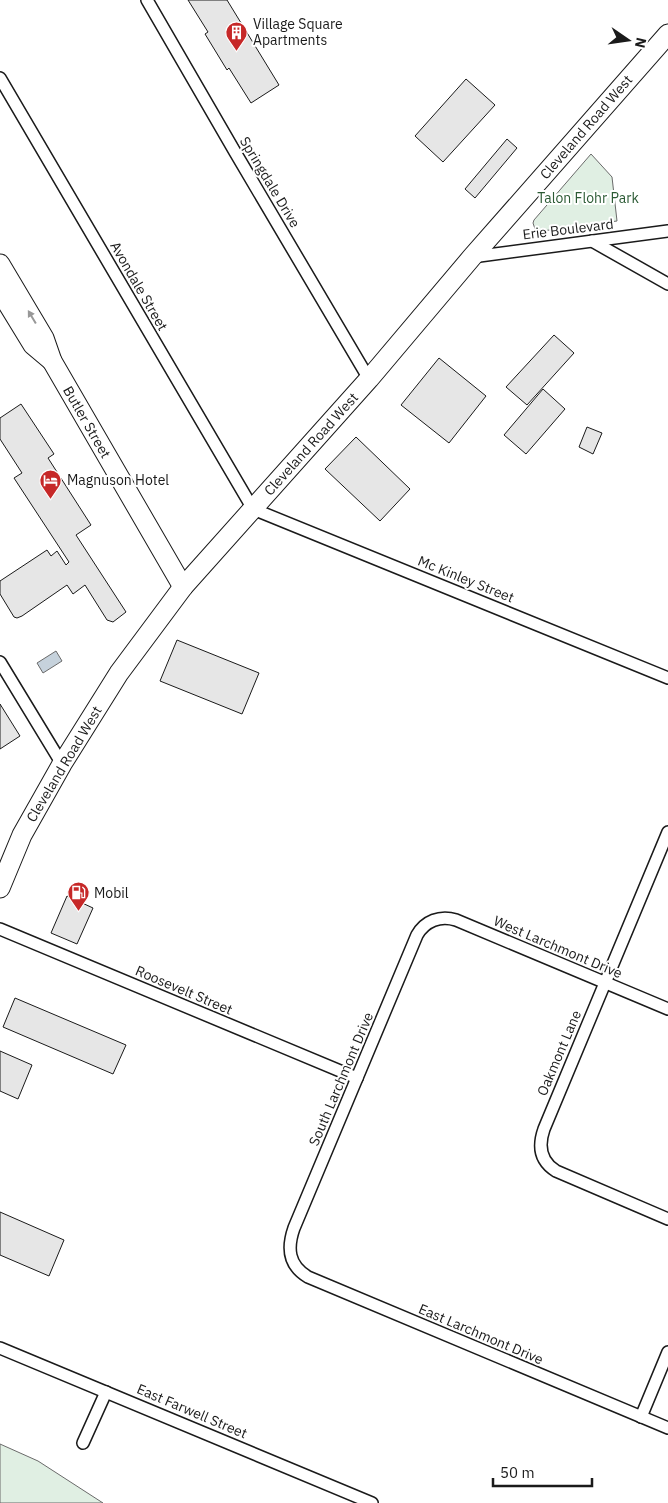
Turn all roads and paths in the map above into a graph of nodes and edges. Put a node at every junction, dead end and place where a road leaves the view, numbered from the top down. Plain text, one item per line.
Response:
1 (147, 0) edge
2 (668, 34) edge
3 (0, 78) edge
4 (668, 231) edge
5 (592, 241) junction
6 (472, 257) junction
7 (0, 264) edge
8 (668, 284) edge
9 (0, 291) edge
10 (52, 361) junction
11 (369, 379) junction
12 (252, 509) junction
13 (183, 588) junction
14 (0, 662) edge
15 (668, 678) edge
16 (62, 764) junction
17 (668, 832) edge
18 (0, 888) edge
19 (435, 919) joint
20 (0, 929) edge
21 (605, 983) junction
22 (668, 1009) edge
23 (357, 1078) junction
24 (668, 1218) edge
25 (290, 1258) joint
26 (0, 1348) edge
27 (668, 1352) edge
28 (106, 1392) junction
29 (641, 1417) junction
30 (668, 1428) edge
31 (82, 1444) dead end
32 (372, 1503) edge

1 - 11 street, Springdale Drive
2 - 6 main road, Cleveland Road West
3 - 12 street, Avondale Street
4 - 5 street, Erie Boulevard
5 - 6 street, Erie Boulevard
5 - 8 street
6 - 11 main road, Cleveland Road West
10 -> 7 main road, Butler Street
9 - 10 main road, Butler Street
10 - 13 main road, Butler Street
11 - 12 main road, Cleveland Road West
12 - 13 main road, Cleveland Road West
12 - 15 street, Mc Kinley Street
13 - 16 main road, Cleveland Road West
14 - 16 street
16 - 18 main road, Cleveland Road West
17 - 21 street, Oakmont Lane
19 - 21 street, West Larchmont Drive
19 - 23 street, South Larchmont Drive
20 - 23 street, Roosevelt Street
21 - 22 street, West Larchmont Drive
21 - 24 street, Oakmont Lane
23 - 25 street, South Larchmont Drive
25 - 29 street, East Larchmont Drive
26 - 28 street, East Farwell Street
27 - 29 street
28 - 31 street
28 - 32 street, East Farwell Street
29 - 30 street, East Larchmont Drive

